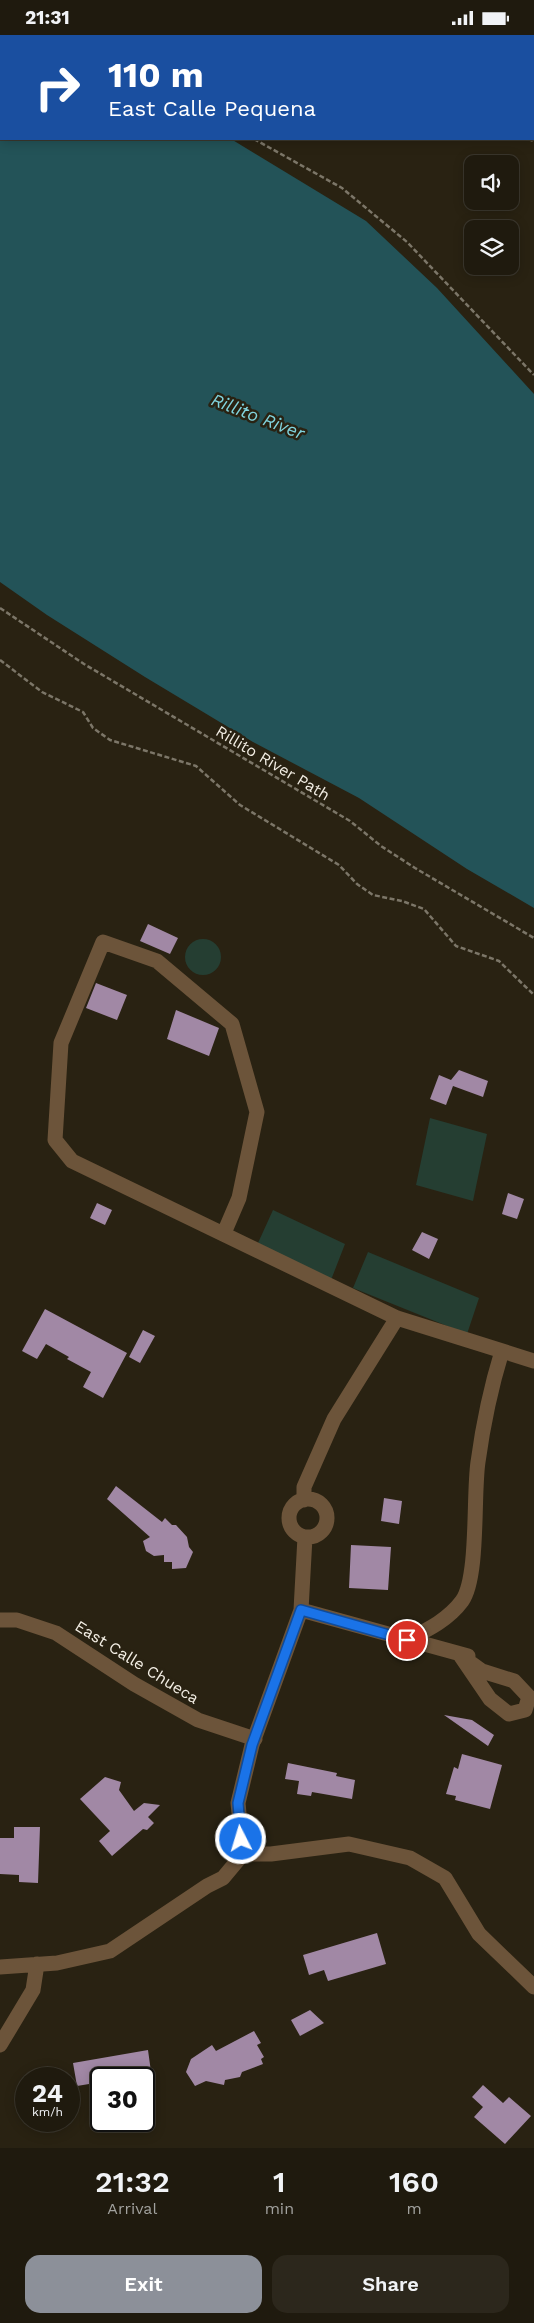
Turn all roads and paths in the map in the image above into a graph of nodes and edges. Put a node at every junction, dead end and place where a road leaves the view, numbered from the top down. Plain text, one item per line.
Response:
1 (256, 140) edge
2 (534, 375) edge
3 (0, 608) edge
4 (0, 660) edge
5 (534, 938) edge
6 (534, 995) edge
7 (224, 1233) junction
8 (397, 1317) junction
9 (502, 1351) junction
10 (534, 1361) edge
11 (304, 1500) junction
12 (305, 1537) junction
13 (301, 1610) junction
14 (0, 1620) edge
15 (407, 1640) junction
16 (460, 1655) junction
17 (482, 1660) dead end
18 (255, 1739) junction
19 (243, 1854) junction
20 (37, 1964) junction
21 (0, 1967) edge
22 (534, 1987) edge
23 (0, 2045) edge

1 - 2 path
3 - 5 path, Rillito River Path
4 - 6 path
7 - 7 street
7 - 8 street
8 - 9 street
8 - 11 street
9 - 10 street
9 - 15 street
11 - 12 street
11 - 12 street
12 - 13 street
13 - 15 street
13 - 18 street
14 - 18 street, East Calle Chueca
15 - 16 street
16 - 16 street
16 - 17 street
18 - 19 street
19 - 20 street
19 - 22 street
20 - 21 street
20 - 23 street

